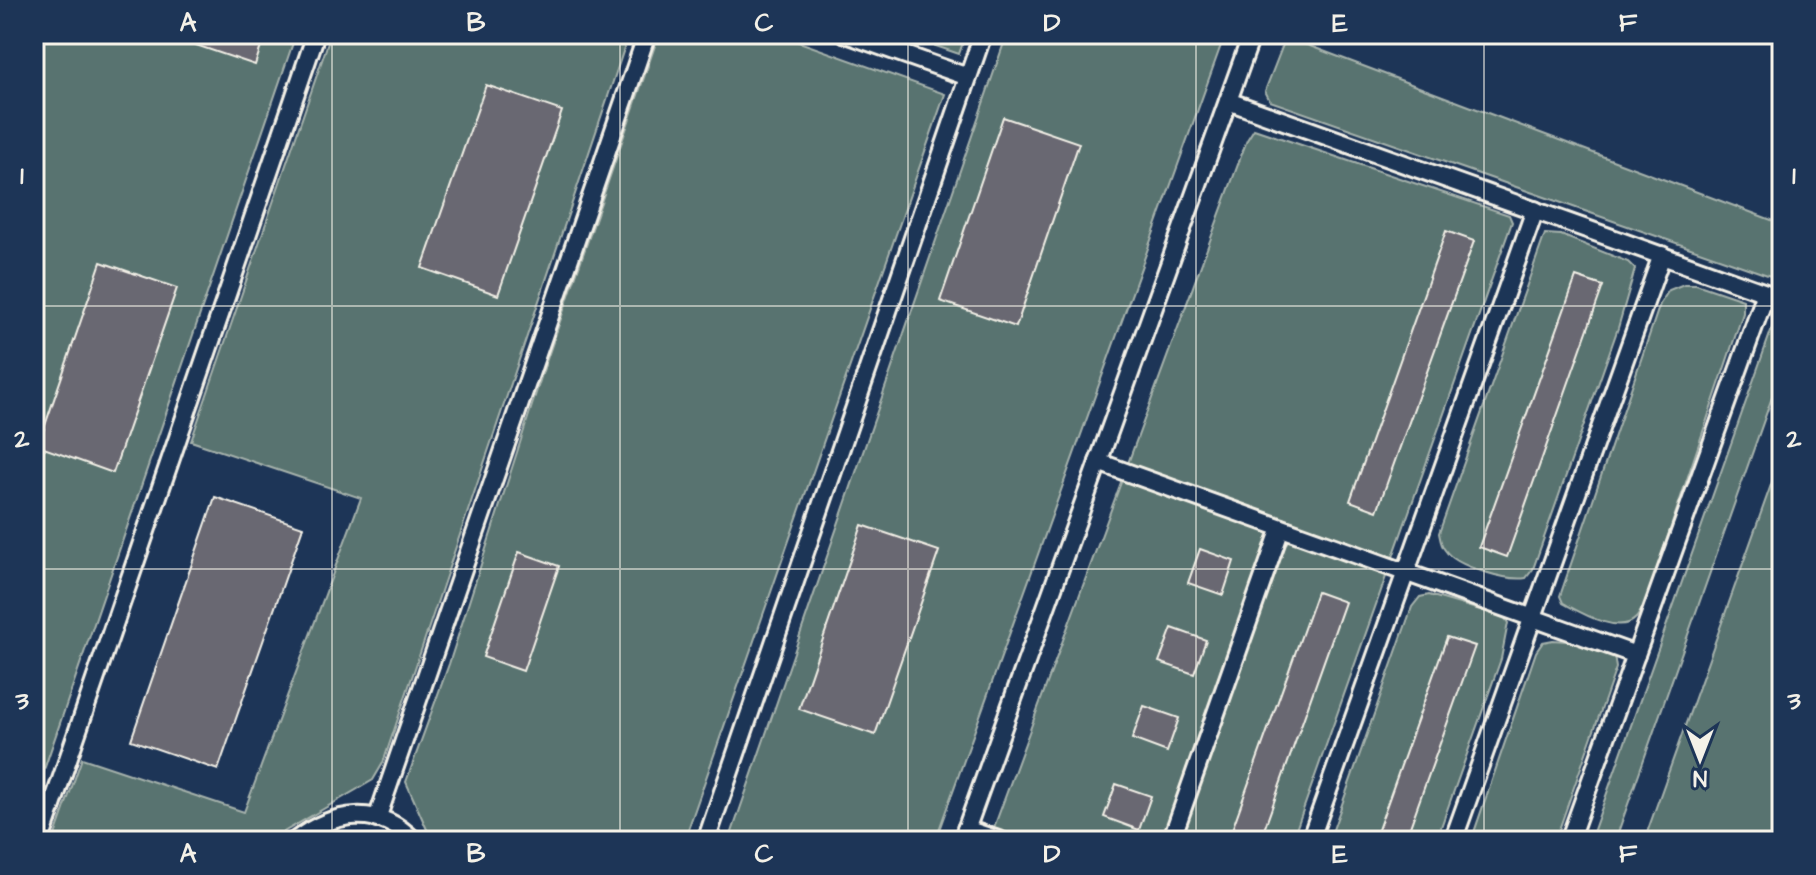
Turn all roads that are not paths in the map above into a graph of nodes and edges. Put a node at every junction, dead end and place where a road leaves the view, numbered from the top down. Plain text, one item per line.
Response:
1 (316, 34) edge
2 (647, 34) edge
3 (846, 34) edge
4 (983, 34) edge
5 (1252, 34) edge
6 (968, 77) junction
7 (1228, 101) junction
8 (1535, 210) junction
9 (1662, 255) junction
10 (1098, 462) junction
11 (1281, 528) junction
12 (1406, 573) junction
13 (1533, 618) junction
14 (1636, 655) junction
15 (377, 819) junction
16 (964, 835) edge
17 (40, 841) edge
18 (295, 841) edge
19 (414, 841) edge
20 (706, 841) edge
21 (1001, 841) edge
22 (1171, 841) edge
23 (1310, 841) edge
24 (1453, 841) edge
25 (1569, 841) edge

1 - 17 lane
2 - 15 lane
3 - 6 lane
4 - 6 lane
5 - 7 lane
6 - 20 lane
7 - 8 lane
7 - 10 lane
8 - 9 lane
8 - 12 lane
9 - 13 lane
9 - 14 lane
10 - 11 lane
10 - 16 lane
11 - 12 lane
11 - 22 lane
12 - 13 lane
12 - 23 lane
13 - 14 lane
13 - 24 lane
14 - 25 lane
15 - 18 lane
15 - 19 lane
16 - 21 lane

